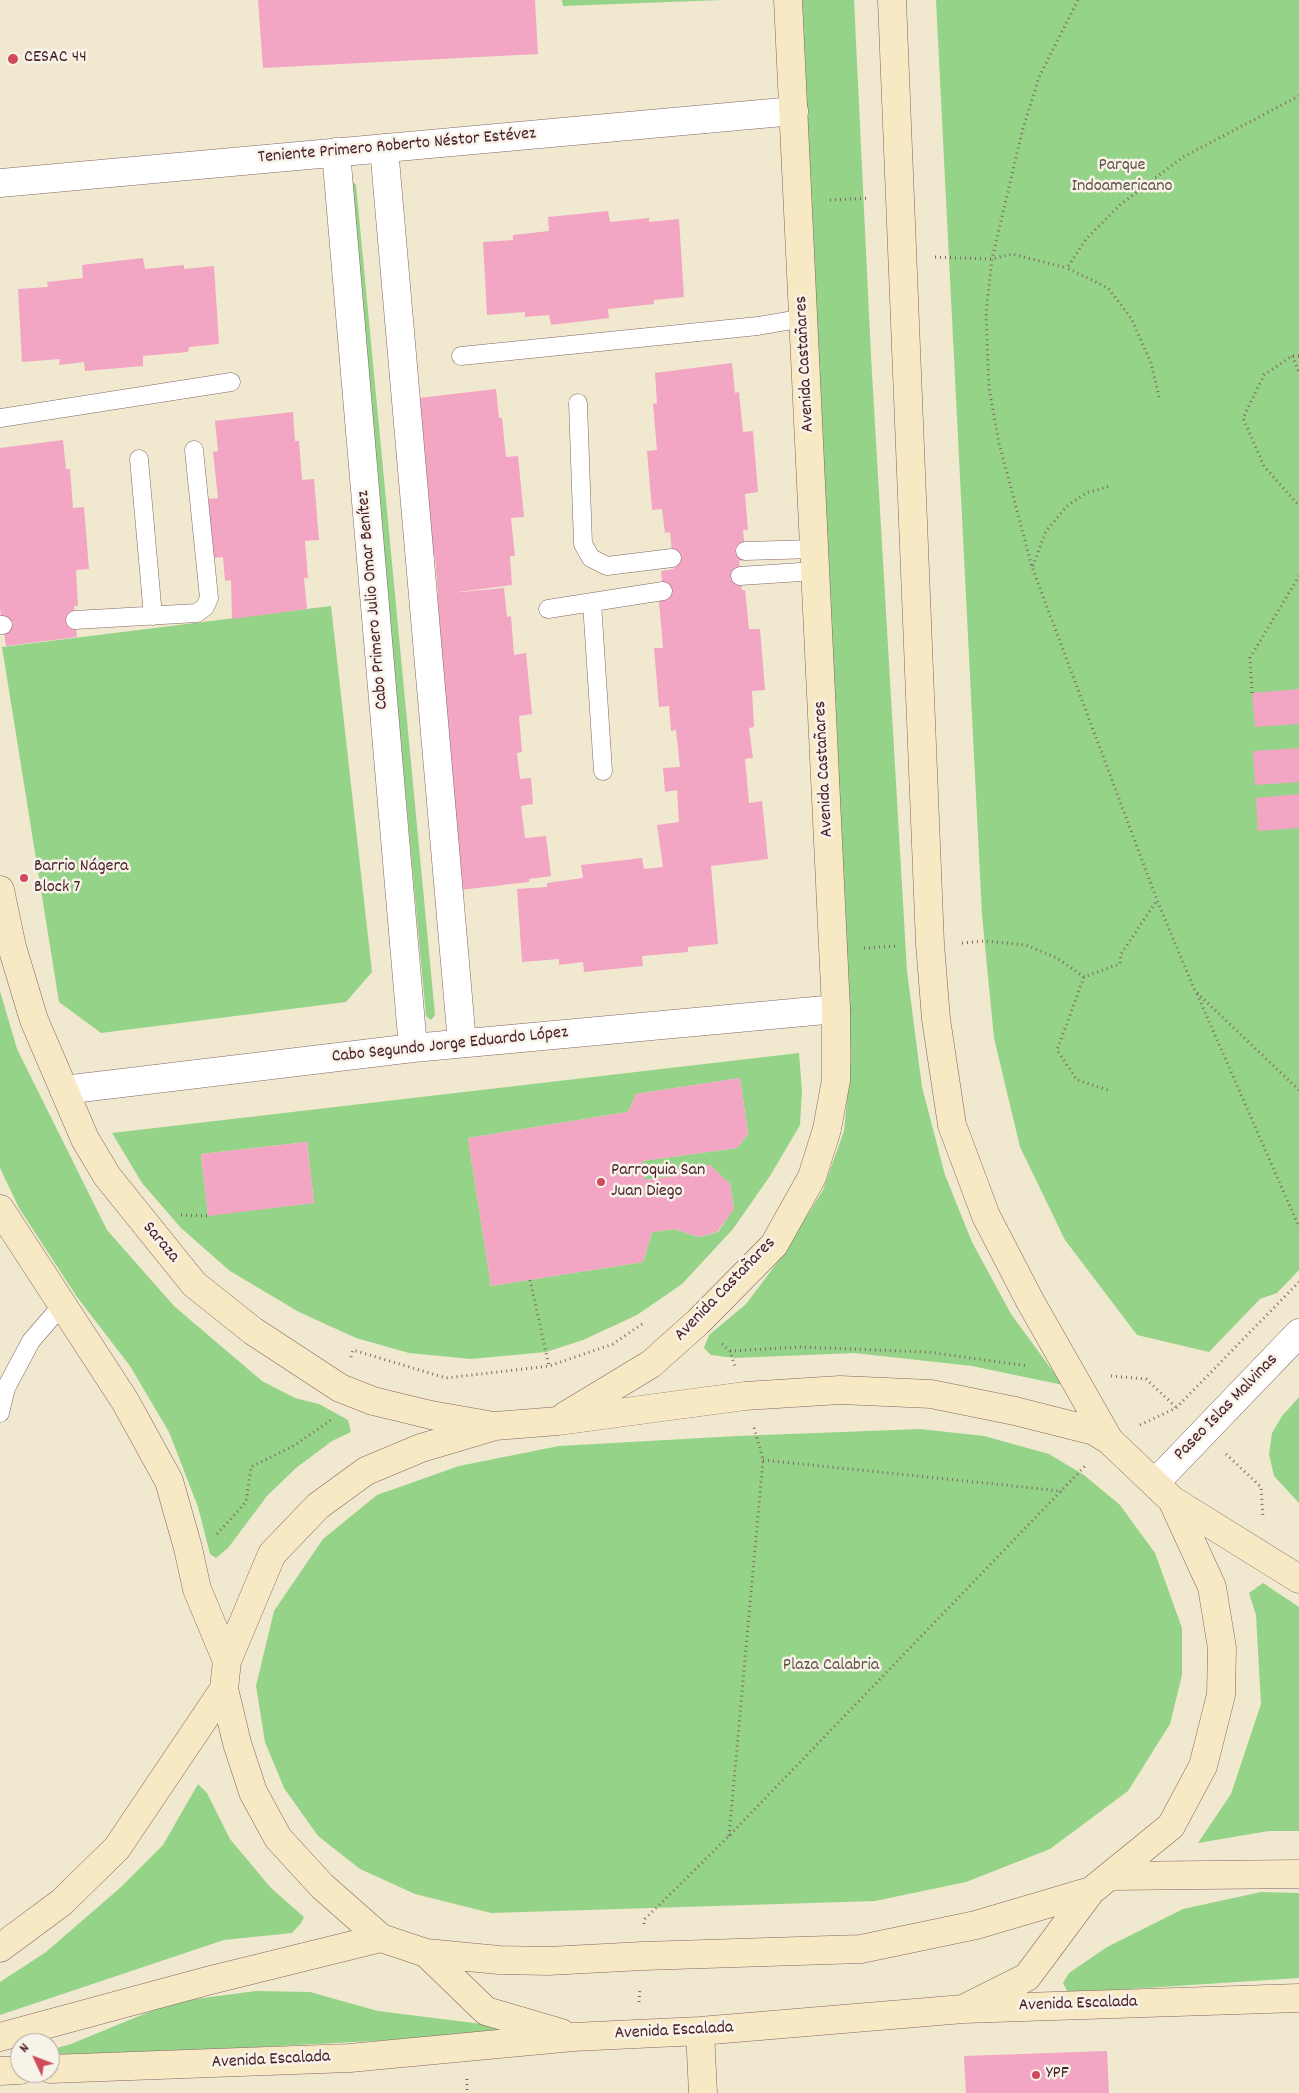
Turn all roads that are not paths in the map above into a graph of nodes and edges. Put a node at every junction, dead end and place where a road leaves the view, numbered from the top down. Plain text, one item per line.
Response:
1 (788, 0) edge
2 (892, 0) edge
3 (794, 111) junction
4 (384, 148) junction
5 (336, 152) junction
6 (0, 183) edge
7 (804, 318) junction
8 (461, 356) dead end
9 (231, 382) dead end
10 (578, 403) dead end
11 (0, 418) edge
12 (194, 450) dead end
13 (139, 459) dead end
14 (745, 551) dead end
15 (672, 558) dead end
16 (815, 560) junction
17 (740, 576) dead end
18 (663, 591) dead end
19 (592, 603) junction
20 (548, 609) dead end
21 (152, 616) junction
22 (75, 620) dead end
23 (603, 772) dead end
24 (0, 890) edge
25 (836, 1009) junction
26 (462, 1043) junction
27 (413, 1048) junction
28 (64, 1090) junction
29 (0, 1209) edge
30 (62, 1305) junction
31 (1299, 1333) edge
32 (0, 1413) edge
33 (558, 1421) junction
34 (495, 1426) junction
35 (1109, 1440) junction
36 (1164, 1491) junction
37 (1299, 1579) edge
38 (227, 1661) junction
39 (224, 1689) junction
40 (1299, 1874) edge
41 (1101, 1884) junction
42 (381, 1938) junction
43 (0, 1948) edge
44 (426, 1953) junction
45 (1299, 1998) edge
46 (963, 2009) junction
47 (700, 2031) junction
48 (573, 2037) junction
49 (0, 2038) edge
50 (60, 2070) edge
51 (703, 2093) edge

1 - 3 main road, Avenida Castañares
2 - 35 main road
3 - 4 street, Teniente Primero Roberto Néstor Estévez
3 - 7 main road, Avenida Castañares
4 - 5 street, Teniente Primero Roberto Néstor Estévez
4 - 26 street
5 - 6 street, Teniente Primero Roberto Néstor Estévez
5 - 27 street, Cabo Primero Julio Omar Benítez
7 - 8 lane
7 - 16 main road, Avenida Castañares
9 - 11 lane
10 - 15 lane
12 - 21 lane
13 - 21 lane
14 - 16 lane
16 - 17 lane
16 - 25 main road, Avenida Castañares
18 - 19 lane
19 - 20 lane
19 - 23 lane
21 - 22 lane
24 - 28 main road, Saraza
25 - 26 street, Cabo Segundo Jorge Eduardo López
25 - 33 main road, Avenida Castañares
26 - 27 street, Cabo Segundo Jorge Eduardo López
27 - 28 street, Cabo Segundo Jorge Eduardo López
28 - 34 main road, Saraza
29 - 30 main road
30 - 32 lane
30 - 38 main road
31 - 36 street, Paseo Islas Malvinas
33 - 34 main road
33 - 35 main road
34 - 38 main road
35 - 36 main road
36 - 37 main road
36 - 41 main road
38 - 39 main road
39 - 42 main road
39 - 43 main road
40 - 41 main road
41 - 44 main road
41 - 46 main road
42 - 44 main road
42 - 49 main road
44 - 48 main road
45 - 46 main road, Avenida Escalada
46 - 47 main road, Avenida Escalada
47 - 48 main road, Avenida Escalada
47 - 51 main road
48 - 50 main road, Avenida Escalada

